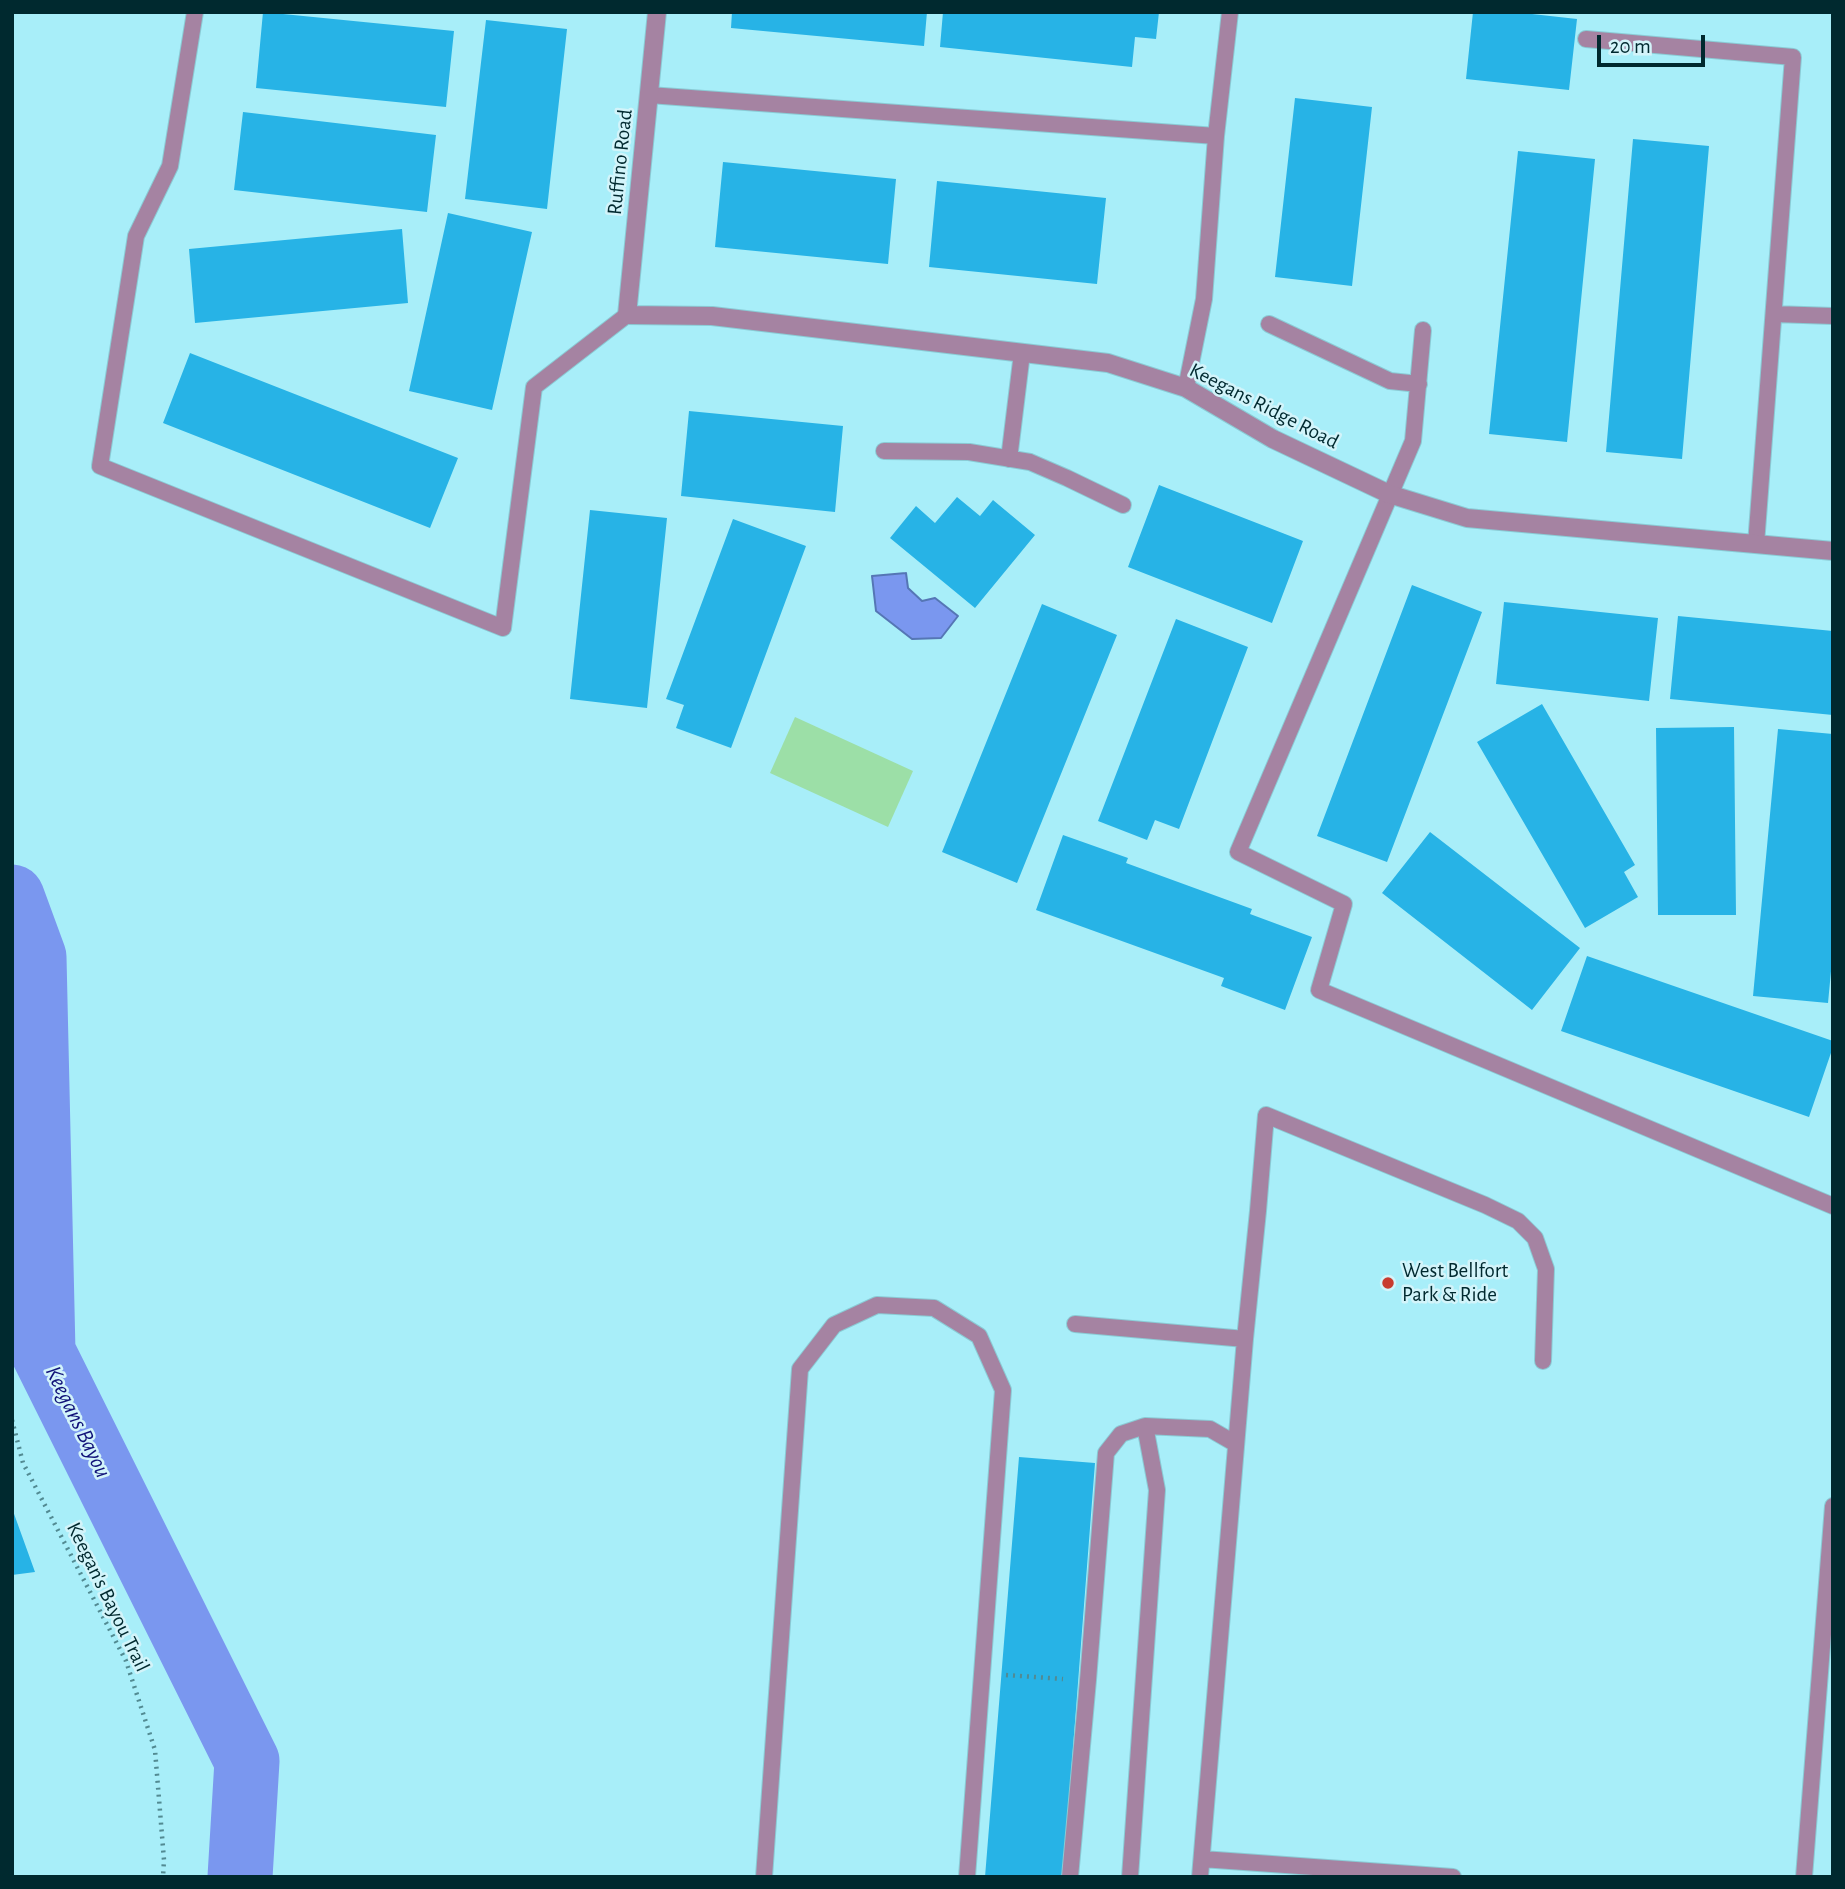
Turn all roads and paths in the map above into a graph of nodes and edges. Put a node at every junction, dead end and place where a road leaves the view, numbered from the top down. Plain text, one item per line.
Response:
1 (195, 12) edge
2 (657, 12) edge
3 (1230, 12) edge
4 (1586, 39) dead end
5 (649, 95) junction
6 (1216, 136) junction
7 (1774, 314) junction
8 (628, 315) junction
9 (1833, 316) edge
10 (1269, 324) dead end
11 (1423, 330) dead end
12 (1022, 353) junction
13 (1419, 384) junction
14 (1186, 388) junction
15 (884, 451) dead end
16 (1009, 459) junction
17 (1390, 494) junction
18 (1124, 505) dead end
19 (1756, 544) junction
20 (1833, 551) edge
21 (1833, 1206) edge
22 (1075, 1324) dead end
23 (1245, 1339) junction
24 (1543, 1361) dead end
25 (12, 1420) edge
26 (1145, 1426) junction
27 (1236, 1444) junction
28 (1833, 1506) edge
29 (1001, 1674) dead end
30 (1065, 1679) dead end
31 (1202, 1859) junction
32 (163, 1877) edge
33 (764, 1877) edge
34 (967, 1877) edge
35 (1070, 1877) edge
36 (1130, 1877) edge
37 (1200, 1877) edge
38 (1454, 1877) edge
39 (1804, 1877) edge

1 - 8 lane
2 - 5 street, Ruffino Road
3 - 6 lane
4 - 7 lane
5 - 6 lane
5 - 8 street, Ruffino Road
6 - 14 lane
7 - 9 lane
7 - 19 lane
8 - 12 street, Keegans Ridge Road
10 - 13 lane
11 - 13 lane
12 - 14 street, Keegans Ridge Road
12 - 16 lane
13 - 17 lane
14 - 17 street, Keegans Ridge Road
15 - 16 lane
16 - 18 lane
17 - 19 street, Keegans Ridge Road
17 - 21 lane
19 - 20 street, Keegans Ridge Road
22 - 23 lane
23 - 24 lane
23 - 27 lane
25 - 32 path, Keegan's Bayou Trail
26 - 27 lane
26 - 35 lane
26 - 36 lane
27 - 31 lane
28 - 39 lane
29 - 30 path
31 - 37 lane
31 - 38 lane
33 - 34 lane

